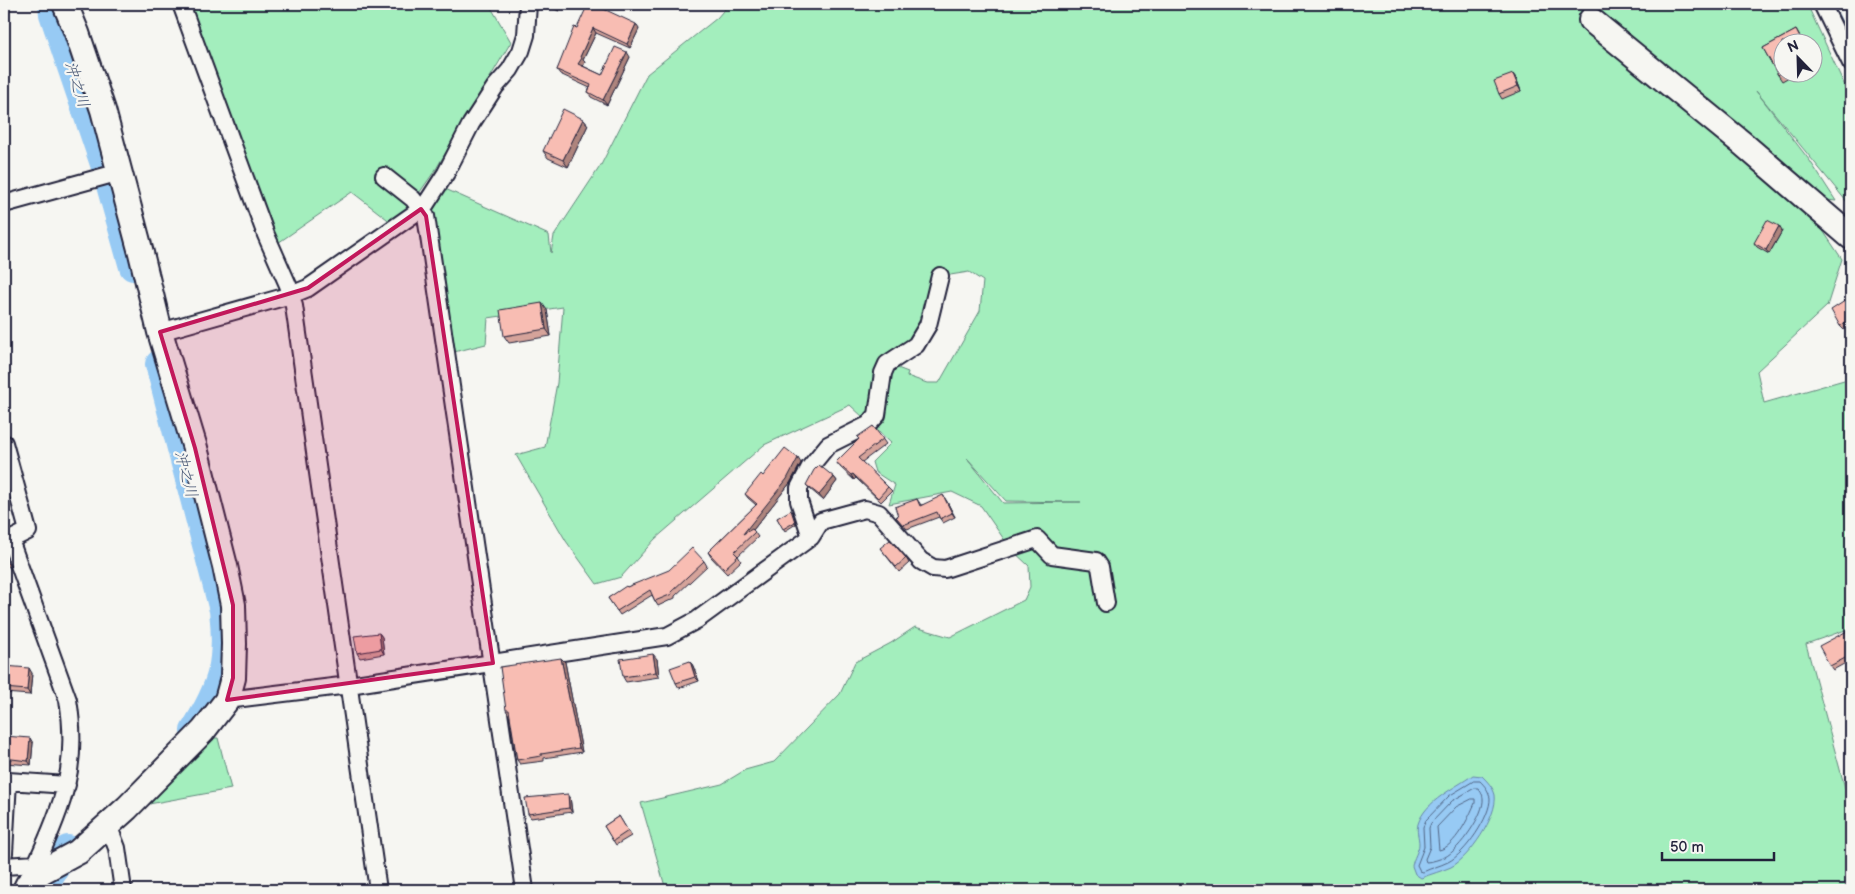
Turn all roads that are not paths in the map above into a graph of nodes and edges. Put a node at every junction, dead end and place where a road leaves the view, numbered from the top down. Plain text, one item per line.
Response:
1 (65, 4) edge
2 (181, 4) edge
3 (528, 4) edge
4 (1822, 4) edge
5 (1591, 20) dead end
6 (1851, 63) edge
7 (120, 172) junction
8 (384, 176) dead end
9 (4, 204) edge
10 (421, 209) junction
11 (1851, 237) edge
12 (940, 276) dead end
13 (291, 295) junction
14 (160, 332) junction
15 (4, 443) edge
16 (810, 537) junction
17 (7, 539) edge
18 (1106, 603) dead end
19 (492, 663) junction
20 (349, 685) junction
21 (228, 700) junction
22 (67, 785) junction
23 (5, 802) edge
24 (108, 825) junction
25 (4, 853) edge
26 (4, 866) edge
27 (39, 868) junction
28 (25, 890) edge
29 (123, 890) edge
30 (378, 890) edge
31 (526, 890) edge

1 - 7 street
2 - 13 street
3 - 10 street
4 - 6 street
5 - 11 street
7 - 9 street
7 - 14 street
8 - 10 street
10 - 13 street
10 - 19 street
12 - 16 street
13 - 14 street
13 - 20 street
14 - 21 street
15 - 17 street
16 - 18 street
16 - 19 street
17 - 22 street
19 - 20 street
19 - 31 street
20 - 21 street
20 - 30 street
21 - 24 street
22 - 23 street
22 - 27 street
23 - 25 street
24 - 27 street
24 - 29 street
26 - 27 street
27 - 28 street

